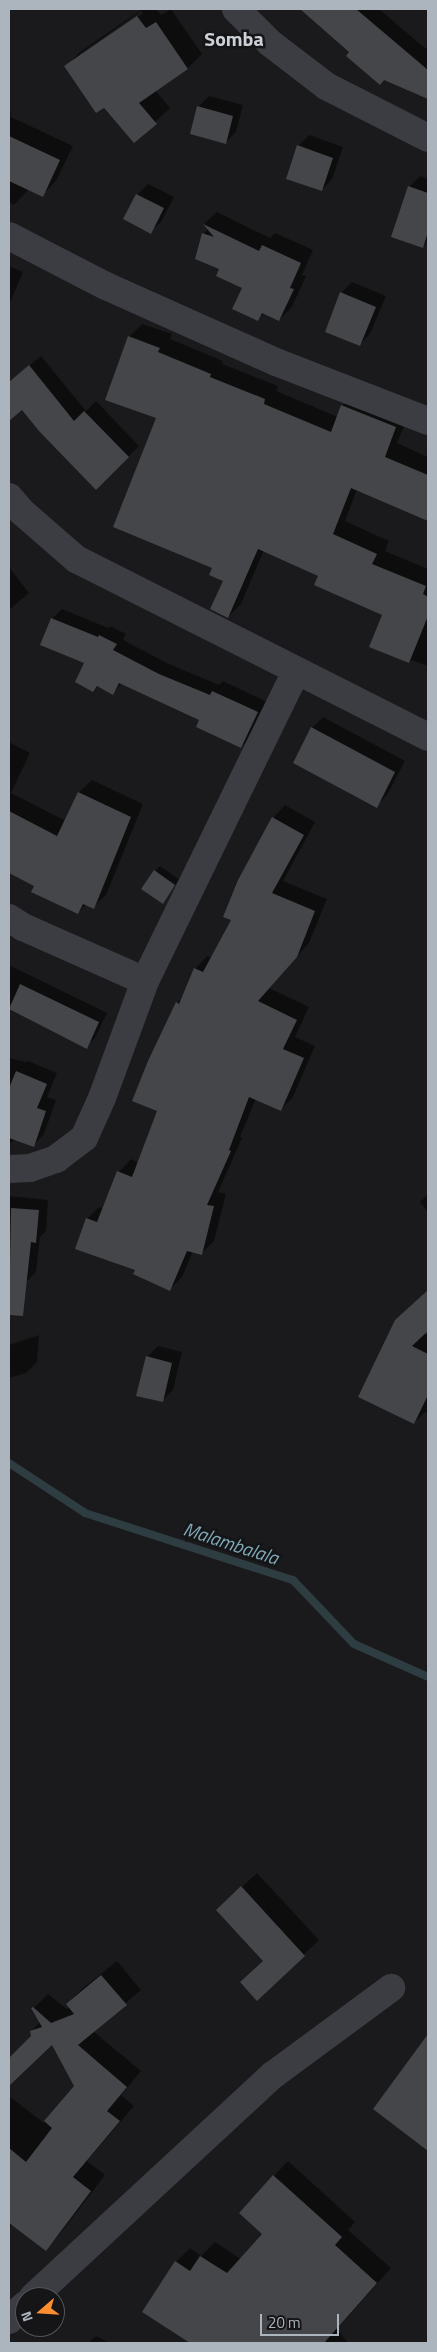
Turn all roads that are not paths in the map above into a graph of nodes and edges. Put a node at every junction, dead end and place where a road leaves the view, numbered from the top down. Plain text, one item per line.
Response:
1 (236, 9) edge
2 (428, 138) edge
3 (9, 236) edge
4 (428, 421) edge
5 (9, 498) edge
6 (296, 672) junction
7 (428, 737) edge
8 (9, 918) edge
9 (145, 981) junction
10 (9, 1169) edge
11 (391, 1988) dead end
12 (44, 2287) edge

1 - 2 street
3 - 4 street
5 - 6 street
6 - 7 street
6 - 9 street
8 - 9 street
9 - 10 street
11 - 12 street

